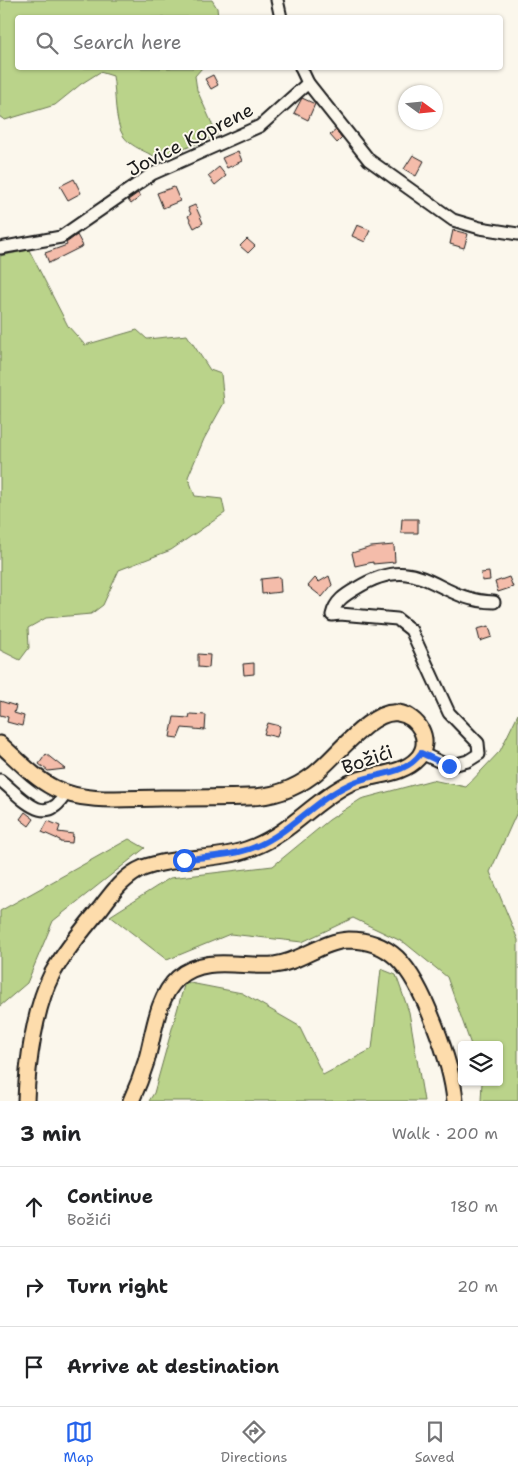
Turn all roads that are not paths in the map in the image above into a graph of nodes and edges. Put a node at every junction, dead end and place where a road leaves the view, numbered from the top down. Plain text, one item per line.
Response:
1 (277, 0) edge
2 (280, 15) edge
3 (302, 70) edge
4 (308, 83) junction
5 (518, 234) edge
6 (0, 248) edge
7 (494, 602) dead end
8 (0, 744) edge
9 (421, 753) junction
10 (0, 780) edge
11 (66, 793) junction
12 (26, 1101) edge
13 (131, 1101) edge
14 (455, 1101) edge

1 - 2 street
3 - 4 street
4 - 5 street
4 - 6 street, Jovice Koprene
7 - 9 street
8 - 11 main road, Božići
9 - 11 main road, Božići
9 - 12 main road, Božići
10 - 11 street
13 - 14 main road

